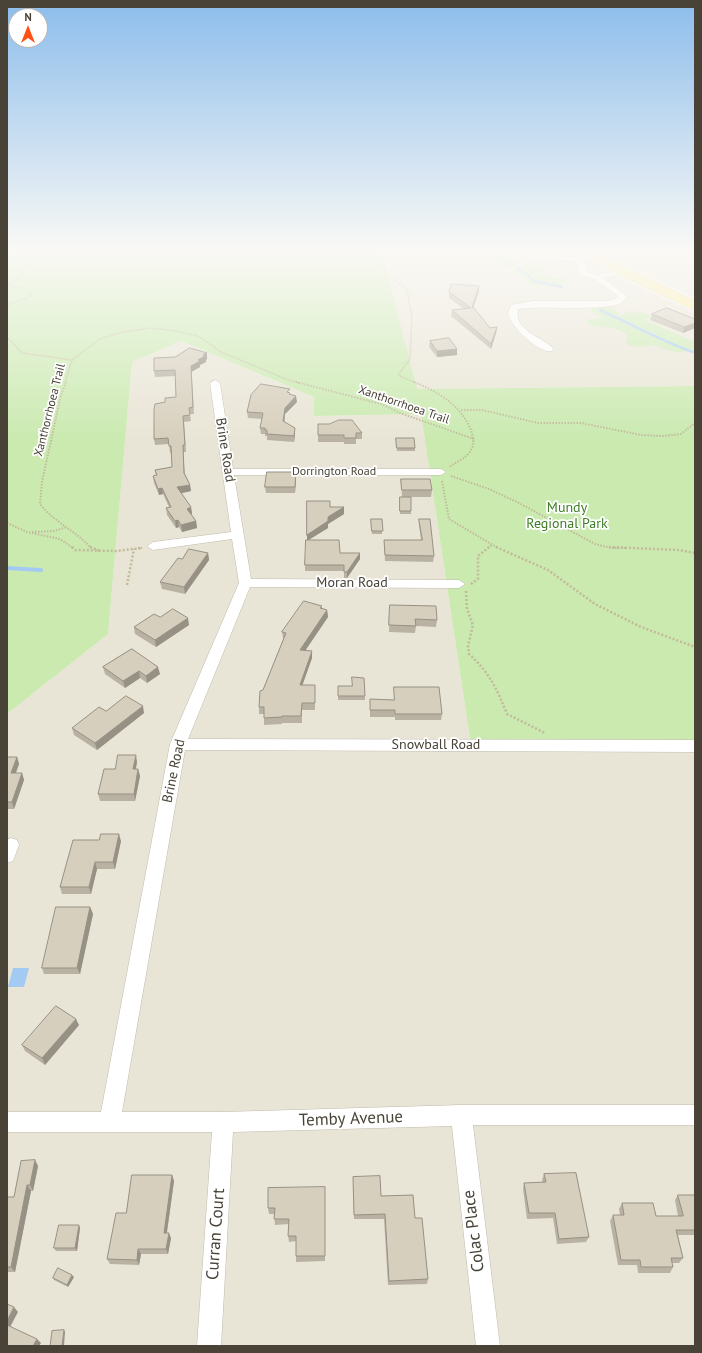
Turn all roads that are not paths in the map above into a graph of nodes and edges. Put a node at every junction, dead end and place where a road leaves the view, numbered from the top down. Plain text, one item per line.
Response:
1 (511, 313) edge
2 (549, 349) dead end
3 (215, 383) dead end
4 (228, 472) junction
5 (441, 472) road end
6 (238, 535) junction
7 (153, 546) road end
8 (245, 583) junction
9 (459, 584) road end
10 (178, 744) junction
11 (695, 746) edge
12 (461, 1116) junction
13 (695, 1116) edge
14 (110, 1121) junction
15 (7, 1122) edge
16 (223, 1122) junction
17 (209, 1346) edge
18 (488, 1346) edge

1 - 2 street
3 - 4 street, Brine Road
4 - 5 street, Dorrington Road
4 - 6 street, Brine Road
6 - 7 street
6 - 8 street, Brine Road
8 - 9 street, Moran Road
8 - 10 street, Brine Road
10 - 11 street, Snowball Road
10 - 14 street, Brine Road
12 - 13 street, Temby Avenue
12 - 16 street, Temby Avenue
12 - 18 street, Colac Place
14 - 15 street, Temby Avenue
14 - 16 street, Temby Avenue
16 - 17 street, Curran Court

